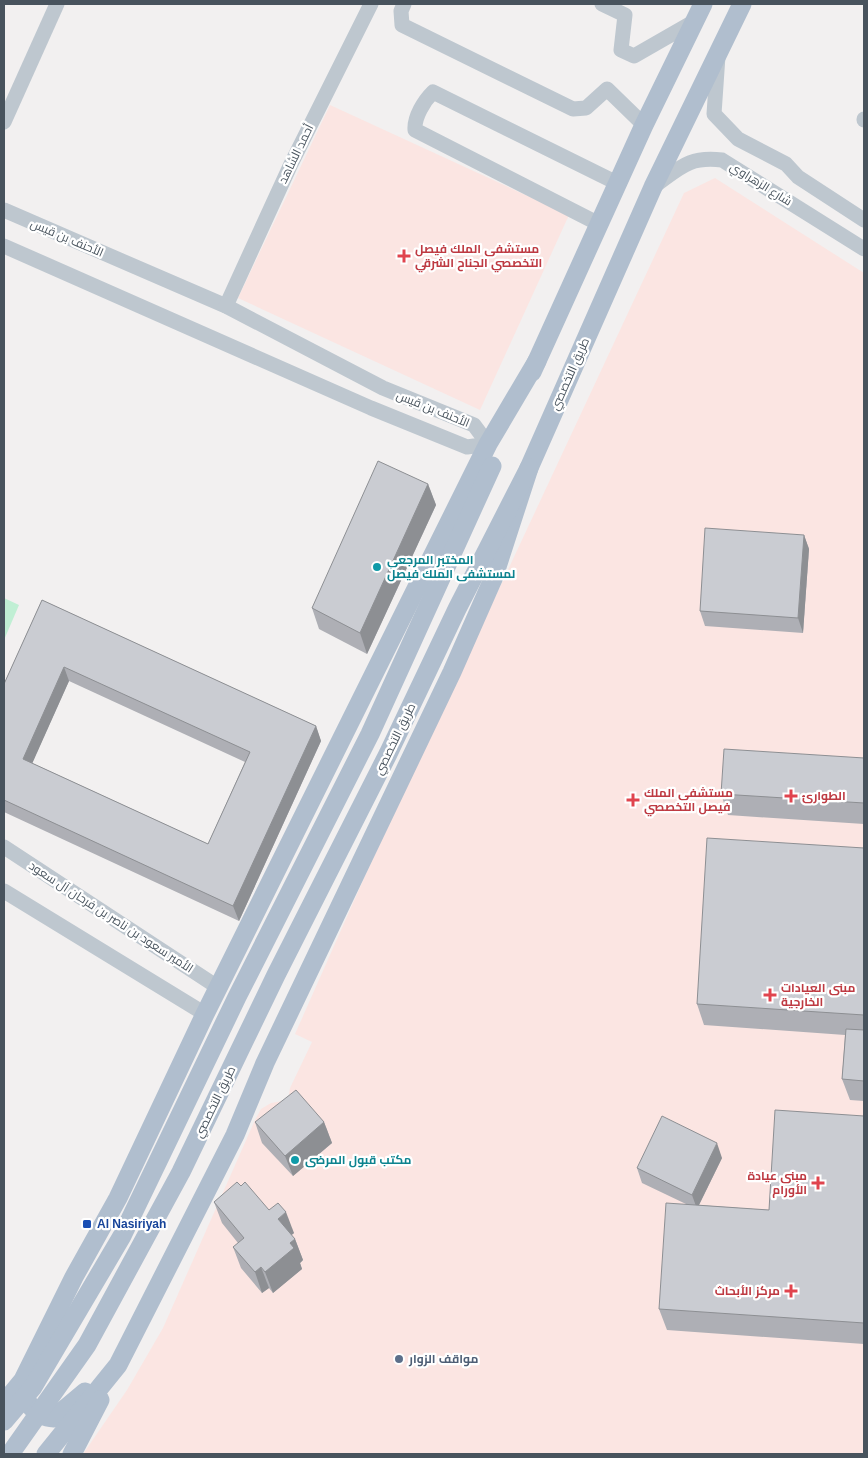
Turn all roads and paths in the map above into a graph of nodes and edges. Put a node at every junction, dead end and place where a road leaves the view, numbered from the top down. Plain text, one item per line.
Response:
1 (57, 4) edge
2 (371, 4) edge
3 (404, 4) edge
4 (602, 4) edge
5 (703, 4) edge
6 (742, 4) edge
7 (695, 22) junction
8 (719, 53) junction
9 (4, 122) edge
10 (644, 125) junction
11 (798, 177) junction
12 (619, 184) junction
13 (653, 187) junction
14 (784, 198) junction
15 (4, 210) edge
16 (864, 220) edge
17 (599, 224) junction
18 (4, 246) edge
19 (864, 249) edge
20 (226, 306) junction
21 (537, 361) junction
22 (488, 444) junction
23 (529, 468) junction
24 (4, 847) edge
25 (4, 891) edge
26 (219, 988) junction
27 (205, 1014) junction
28 (118, 1365) junction
29 (23, 1380) junction
30 (4, 1389) edge
31 (4, 1403) edge
32 (4, 1421) edge
33 (10, 1454) edge
34 (46, 1454) edge
35 (72, 1454) edge

1 - 9 street
2 - 20 street, أحمد الشاهد
3 - 10 street
4 - 7 street
5 - 7 main road, طريق التخصصي
6 - 8 main road, طريق التخصصي
7 - 10 main road, طريق التخصصي
8 - 11 street
8 - 13 main road, طريق التخصصي
10 - 12 main road, طريق التخصصي
11 - 14 street
11 - 16 street
12 - 17 main road, طريق التخصصي
12 - 17 street
13 - 14 street, شارع الزهراوي
13 - 23 main road, طريق التخصصي
14 - 19 street, شارع الزهراوي
15 - 20 street, الأحنف بن قيس
17 - 21 main road, طريق التخصصي
18 - 22 street, الأحنف بن قيس
20 - 22 street, الأحنف بن قيس
21 - 22 main road
21 - 32 main road, طريق التخصصي, bridge
22 - 26 main road
23 - 28 main road
23 - 33 main road, طريق التخصصي, bridge
24 - 26 street, الأمير سعود بن ناصر بن فرحان آل سعود
25 - 27 street
26 - 27 main road
27 - 29 main road
28 - 29 main road
28 - 34 main road
28 - 35 main road
29 - 30 main road
29 - 31 main road

